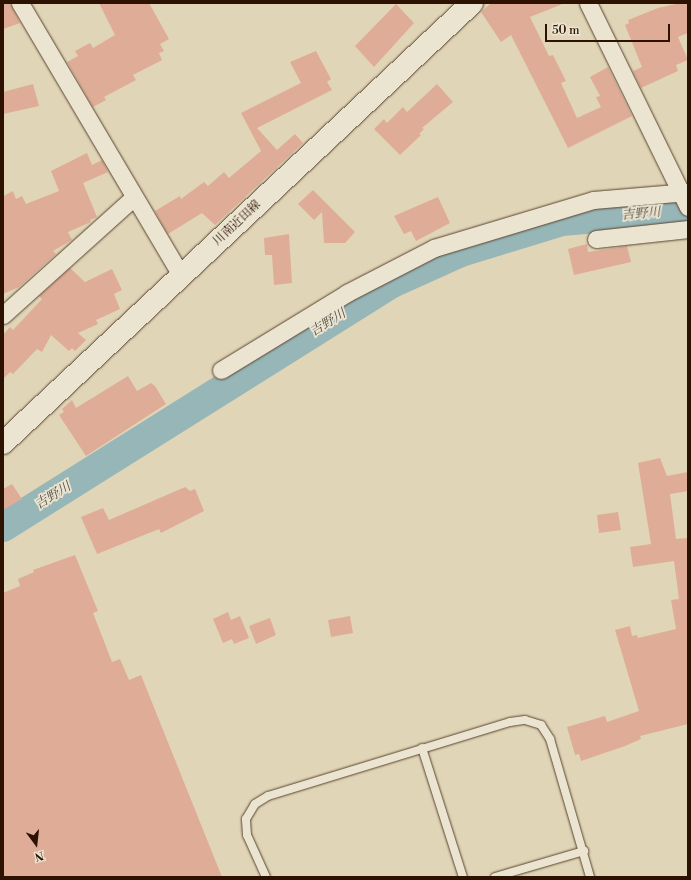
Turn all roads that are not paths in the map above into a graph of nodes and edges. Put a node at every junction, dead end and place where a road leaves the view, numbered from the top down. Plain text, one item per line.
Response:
1 (20, 3) edge
2 (472, 3) edge
3 (588, 3) edge
4 (134, 197) junction
5 (686, 197) edge
6 (688, 229) edge
7 (596, 239) dead end
8 (181, 275) junction
9 (3, 315) edge
10 (220, 370) dead end
11 (3, 443) edge
12 (422, 748) junction
13 (584, 851) junction
14 (266, 877) edge
15 (463, 877) edge
16 (495, 877) edge
17 (590, 877) edge

1 - 4 street
2 - 8 main road, 川南近田線
3 - 5 street
4 - 8 street
4 - 9 street
5 - 10 street
6 - 7 street
8 - 11 main road, 川南近田線
12 - 13 lane
12 - 14 lane
12 - 15 lane
13 - 16 lane
13 - 17 lane

